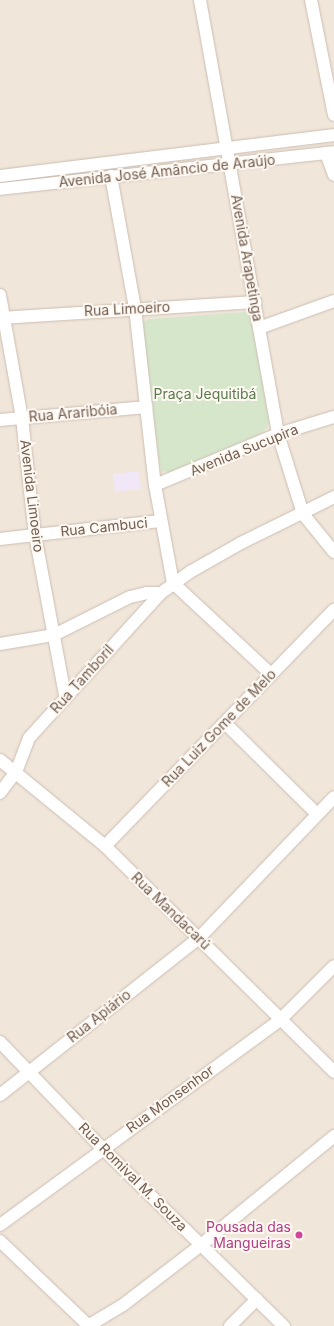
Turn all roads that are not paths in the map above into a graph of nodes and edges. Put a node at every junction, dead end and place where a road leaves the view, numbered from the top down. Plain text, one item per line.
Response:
1 (200, 0) edge
2 (311, 0) edge
3 (334, 115) edge
4 (334, 135) edge
5 (228, 149) junction
6 (330, 153) edge
7 (231, 165) junction
8 (334, 175) edge
9 (0, 176) edge
10 (111, 176) junction
11 (0, 189) edge
12 (0, 295) edge
13 (334, 301) edge
14 (255, 302) junction
15 (135, 308) junction
16 (2, 317) edge
17 (259, 328) junction
18 (146, 406) junction
19 (334, 417) edge
20 (22, 418) junction
21 (0, 420) edge
22 (278, 434) junction
23 (155, 485) junction
24 (334, 497) edge
25 (303, 514) junction
26 (160, 521) junction
27 (35, 535) junction
28 (0, 539) edge
29 (334, 552) edge
30 (173, 583) junction
31 (161, 593) junction
32 (334, 610) edge
33 (54, 635) junction
34 (0, 644) edge
35 (272, 674) junction
36 (65, 696) junction
37 (225, 723) junction
38 (0, 760) edge
39 (16, 772) junction
40 (0, 793) edge
41 (334, 797) edge
42 (317, 814) junction
43 (104, 846) junction
44 (199, 938) junction
45 (334, 966) edge
46 (280, 1020) junction
47 (0, 1042) edge
48 (28, 1072) junction
49 (334, 1072) edge
50 (0, 1095) edge
51 (334, 1136) edge
52 (102, 1148) junction
53 (0, 1225) edge
54 (0, 1241) edge
55 (202, 1245) junction
56 (257, 1299) junction
57 (89, 1326) edge
58 (230, 1326) edge
59 (284, 1326) edge

1 - 5 street, Avenida Arapetinga
2 - 3 street
4 - 5 street
5 - 7 street, Avenida Arapetinga
5 - 9 street
6 - 7 street, Avenida José Amâncio de Araújo
6 - 8 street
7 - 10 street, Avenida José Amâncio de Araújo
7 - 14 street, Avenida Arapetinga
10 - 11 street, Avenida José Amâncio de Araújo
10 - 15 street
12 - 16 street, Avenida Limoeiro
13 - 17 street
14 - 15 street, Rua Limoeiro
14 - 17 street, Avenida Arapetinga
15 - 16 street, Rua Limoeiro
15 - 18 street
16 - 20 street, Avenida Limoeiro
17 - 22 street, Avenida Arapetinga
18 - 20 street, Rua Araribóia
18 - 23 street
19 - 22 street, Avenida Sucupira
20 - 21 street, Rua Araribóia
20 - 27 street, Avenida Limoeiro
22 - 23 street, Avenida Sucupira
22 - 25 street, Avenida Arapetinga
23 - 26 street
24 - 25 street, Rua Tamboril
25 - 29 street
25 - 30 street, Rua Tamboril
26 - 27 street, Rua Cambuci
26 - 30 street
27 - 28 street, Rua Cambuci
27 - 33 street, Avenida Limoeiro
30 - 31 street, Rua Tamboril
30 - 35 street
31 - 33 street
31 - 36 street, Rua Tamboril
32 - 35 street, Rua Luiz Gome de Melo
33 - 34 street
33 - 36 street, Avenida Limoeiro
35 - 37 street, Rua Luiz Gome de Melo
36 - 39 street, Rua Tamboril
37 - 42 street
37 - 43 street, Rua Luiz Gome de Melo
38 - 39 street, Rua Mandacarú
39 - 40 street, Rua Tamboril
39 - 43 street, Rua Mandacarú
41 - 42 street, Rua Apiário
42 - 44 street, Rua Apiário
43 - 44 street, Rua Mandacarú
44 - 46 street, Rua Mandacarú
44 - 48 street, Rua Apiário
45 - 46 street, Rua Monsenhor
46 - 49 street, Rua Mandacarú
46 - 52 street, Rua Monsenhor
47 - 48 street, Rua Romival M. Souza
48 - 50 street, Rua Apiário
48 - 52 street, Rua Romival M. Souza
51 - 55 street
52 - 53 street, Rua Monsenhor
52 - 55 street, Rua Romival M. Souza
54 - 57 street
55 - 56 street, Rua Romival M. Souza
55 - 57 street
56 - 58 street
56 - 59 street, Rua Romival M. Souza

